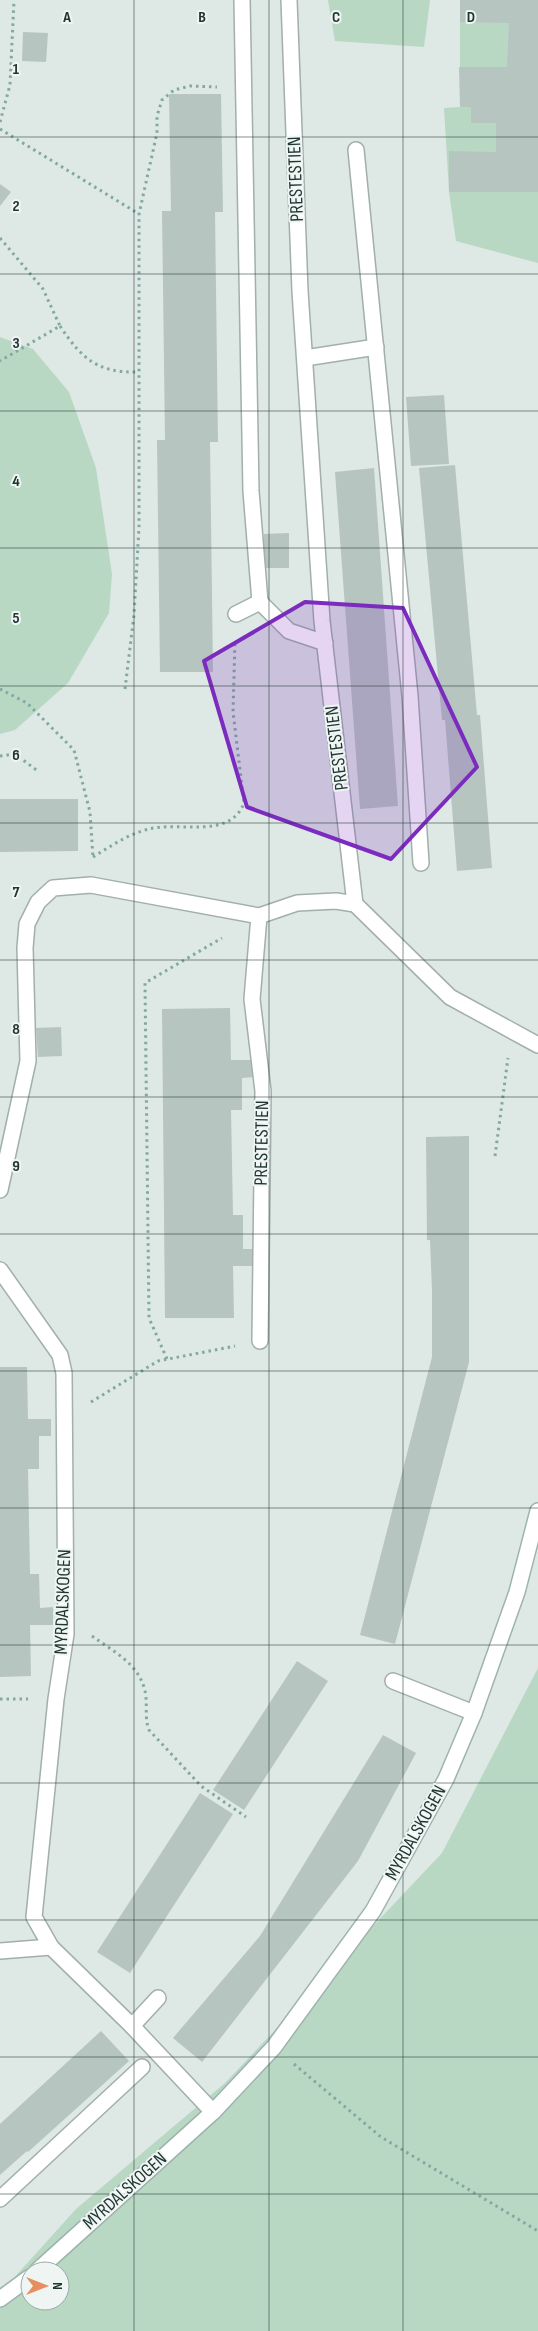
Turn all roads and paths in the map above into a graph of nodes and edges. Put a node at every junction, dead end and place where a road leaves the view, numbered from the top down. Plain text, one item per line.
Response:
1 (14, 0) edge
2 (242, 0) edge
3 (289, 0) edge
4 (244, 87) junction
5 (0, 122) edge
6 (0, 129) edge
7 (356, 150) dead end
8 (139, 214) junction
9 (0, 238) edge
10 (60, 326) junction
11 (376, 347) junction
12 (305, 358) junction
13 (0, 361) edge
14 (138, 372) junction
15 (260, 602) junction
16 (236, 614) joint
17 (325, 643) junction
18 (0, 689) edge
19 (126, 689) dead end
20 (0, 756) edge
21 (39, 772) dead end
22 (93, 857) junction
23 (420, 863) dead end
24 (91, 884) junction
25 (354, 904) junction
26 (259, 916) junction
27 (511, 1030) junction
28 (538, 1045) edge
29 (495, 1156) dead end
30 (0, 1190) edge
31 (0, 1270) edge
32 (260, 1342) joint
33 (167, 1359) junction
34 (64, 1410) junction
35 (538, 1511) edge
36 (66, 1634) junction
37 (392, 1681) dead end
38 (474, 1713) junction
39 (246, 1817) dead end
40 (51, 1948) junction
41 (0, 1951) edge
42 (158, 1998) dead end
43 (132, 2026) junction
44 (274, 2047) junction
45 (142, 2067) dead end
46 (213, 2112) junction
47 (0, 2199) edge
48 (538, 2232) edge
49 (47, 2261) edge
50 (20, 2284) edge
51 (0, 2299) edge

1 - 5 path
2 - 4 street
3 - 12 street, PRESTESTIEN
4 - 8 path
4 - 15 street
6 - 8 path
7 - 11 street
8 - 14 path
9 - 10 path
10 - 13 path
10 - 14 path
11 - 12 street
11 - 23 street
12 - 17 street, PRESTESTIEN
14 - 19 path
15 - 16 street
15 - 17 street
16 - 22 path
17 - 25 street, PRESTESTIEN
18 - 22 path
20 - 21 path
22 - 24 path
24 - 26 street
24 - 30 street
25 - 26 street
25 - 27 street
26 - 32 street, PRESTESTIEN
26 - 33 path
27 - 28 street
27 - 29 path
31 - 34 street, MYRDALSKOGEN
32 - 33 path
33 - 34 path
34 - 36 street, MYRDALSKOGEN
35 - 38 street, MYRDALSKOGEN
36 - 39 path
36 - 40 street, MYRDALSKOGEN
37 - 38 street
38 - 44 street, MYRDALSKOGEN
40 - 41 street
40 - 43 street, MYRDALSKOGEN
42 - 43 street
43 - 46 street, MYRDALSKOGEN
44 - 46 street, MYRDALSKOGEN
44 - 48 path
45 - 47 street
46 - 49 street, MYRDALSKOGEN
50 - 51 street

